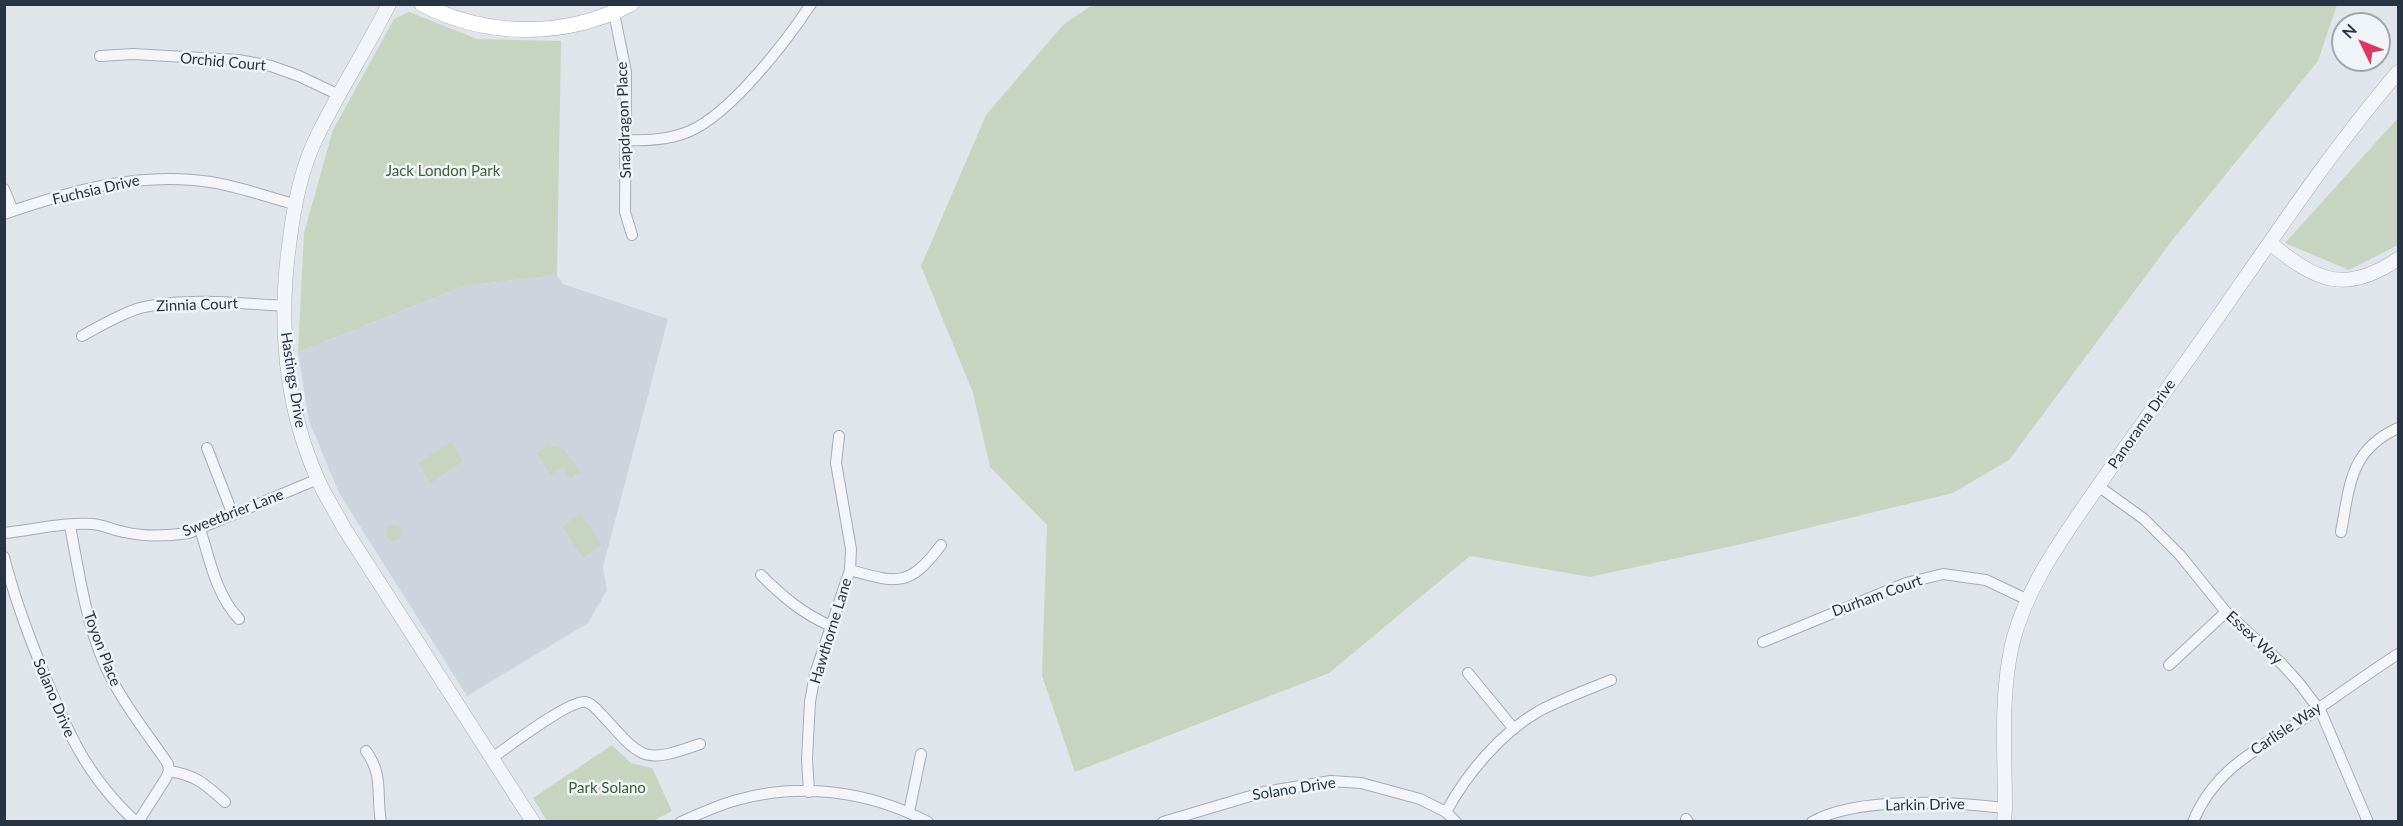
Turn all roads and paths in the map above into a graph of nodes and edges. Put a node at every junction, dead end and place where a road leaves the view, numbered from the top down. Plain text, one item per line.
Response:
1 (389, 4) edge
2 (422, 4) edge
3 (632, 4) edge
4 (811, 4) edge
5 (613, 9) edge
6 (100, 56) dead end
7 (2398, 72) edge
8 (339, 95) junction
9 (626, 140) junction
10 (4, 189) edge
11 (294, 204) junction
12 (9, 213) edge
13 (632, 235) dead end
14 (2270, 243) junction
15 (2398, 259) edge
16 (284, 306) junction
17 (82, 336) dead end
18 (2398, 428) edge
19 (839, 436) dead end
20 (207, 448) dead end
21 (318, 479) junction
22 (2098, 486) junction
23 (233, 514) junction
24 (70, 526) junction
25 (200, 529) junction
26 (2341, 532) dead end
27 (4, 533) edge
28 (941, 545) dead end
29 (4, 557) edge
30 (850, 570) junction
31 (761, 575) dead end
32 (2028, 600) junction
33 (2226, 612) junction
34 (239, 619) dead end
35 (831, 626) junction
36 (1763, 642) dead end
37 (2398, 654) edge
38 (2169, 665) dead end
39 (1468, 673) dead end
40 (1611, 680) dead end
41 (2318, 708) junction
42 (1514, 729) junction
43 (700, 744) dead end
44 (366, 751) dead end
45 (921, 753) dead end
46 (492, 758) junction
47 (169, 771) junction
48 (809, 792) junction
49 (225, 802) dead end
50 (909, 812) junction
51 (1446, 812) junction
52 (2005, 815) edge
53 (705, 817) edge
54 (137, 822) edge
55 (381, 822) edge
56 (533, 822) edge
57 (681, 822) edge
58 (928, 822) edge
59 (1163, 822) edge
60 (1456, 822) edge
61 (1812, 822) edge
62 (2193, 822) edge
63 (2368, 822) edge

1 - 8 street, Hastings Drive
2 - 5 main road
3 - 5 main road
4 - 9 street
5 - 9 street, Snapdragon Place
6 - 8 street, Orchid Court
7 - 14 street, Panorama Drive
8 - 11 street, Hastings Drive
9 - 13 street, Snapdragon Place
10 - 12 street
11 - 12 street, Fuchsia Drive
11 - 16 street, Hastings Drive
14 - 15 street
14 - 22 street, Panorama Drive
16 - 17 street, Zinnia Court
16 - 21 street, Hastings Drive
18 - 26 street
19 - 30 street, Hawthorne Lane
20 - 23 street
21 - 23 street, Sweetbrier Lane
21 - 46 street, Hastings Drive
22 - 32 street, Panorama Drive
22 - 33 street, Essex Way
23 - 25 street, Sweetbrier Lane
24 - 25 street, Sweetbrier Lane
24 - 27 street, Sweetbrier Lane
24 - 47 street, Toyon Place
25 - 34 street
28 - 30 street
29 - 54 street, Solano Drive
30 - 35 street, Hawthorne Lane
31 - 35 street
32 - 36 street, Durham Court
32 - 52 street, Panorama Drive
33 - 38 street
33 - 41 street, Essex Way
35 - 48 street, Hawthorne Lane
37 - 41 street, Carlisle Way
39 - 42 street
40 - 42 street
41 - 62 street, Carlisle Way
41 - 63 street, Essex Way
42 - 51 street
43 - 46 street
44 - 55 street
45 - 50 street
46 - 56 street, Hastings Drive
47 - 49 street
47 - 54 street
48 - 50 street
48 - 53 street
50 - 58 street
51 - 59 street, Solano Drive
51 - 60 street, Solano Drive
52 - 61 street, Larkin Drive
53 - 57 street

